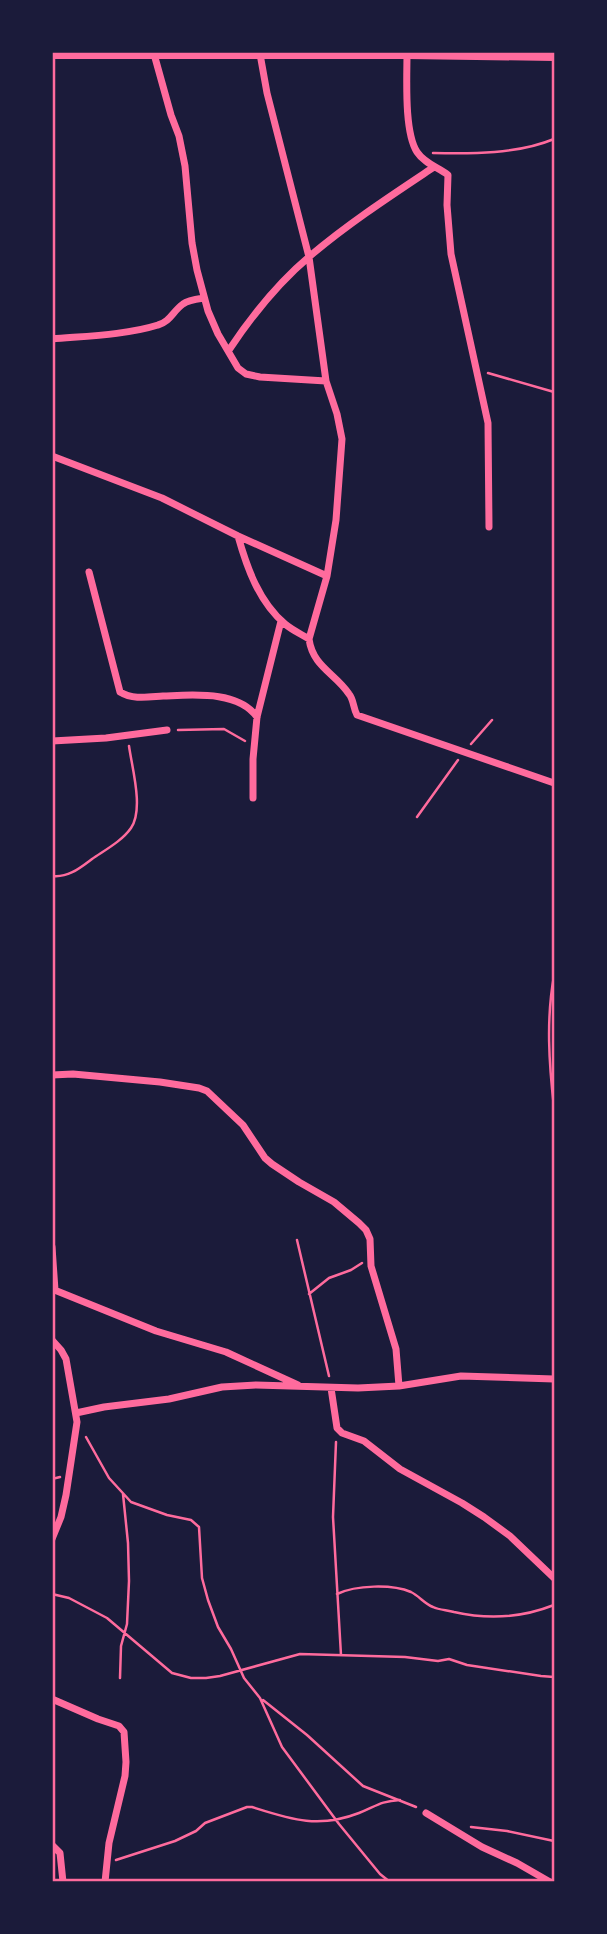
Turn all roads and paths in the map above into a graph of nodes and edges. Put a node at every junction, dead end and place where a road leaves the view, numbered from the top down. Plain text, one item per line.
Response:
1 (361, 53) edge
2 (52, 54) edge
3 (154, 54) edge
4 (260, 54) edge
5 (407, 54) edge
6 (555, 56) edge
7 (555, 139) edge
8 (417, 152) junction
9 (434, 167) junction
10 (309, 257) junction
11 (204, 298) junction
12 (52, 339) edge
13 (229, 351) junction
14 (478, 371) junction
15 (326, 381) junction
16 (555, 393) edge
17 (52, 456) edge
18 (489, 527) dead end
19 (238, 536) junction
20 (89, 572) dead end
21 (327, 576) junction
22 (281, 621) junction
23 (309, 639) junction
24 (257, 717) junction
25 (492, 720) dead end
26 (167, 730) joint
27 (128, 736) junction
28 (52, 741) edge
29 (254, 745) junction
30 (464, 753) junction
31 (555, 783) edge
32 (253, 798) dead end
33 (417, 817) dead end
34 (52, 876) edge
35 (555, 976) edge
36 (52, 1075) edge
37 (555, 1107) edge
38 (297, 1240) dead end
39 (52, 1247) edge
40 (370, 1256) junction
41 (54, 1289) edge
42 (309, 1294) junction
43 (52, 1340) edge
44 (555, 1379) edge
45 (400, 1386) junction
46 (302, 1387) junction
47 (331, 1388) junction
48 (76, 1413) junction
49 (78, 1422) junction
50 (337, 1428) junction
51 (123, 1493) junction
52 (52, 1539) edge
53 (555, 1578) edge
54 (52, 1594) edge
55 (337, 1594) junction
56 (555, 1605) edge
57 (124, 1633) junction
58 (341, 1655) junction
59 (240, 1670) junction
60 (555, 1677) edge
61 (120, 1678) dead end
62 (260, 1698) junction
63 (52, 1699) edge
64 (400, 1800) junction
65 (426, 1813) joint
66 (335, 1819) junction
67 (454, 1830) junction
68 (555, 1840) edge
69 (52, 1845) edge
70 (106, 1863) junction
71 (62, 1881) edge
72 (105, 1881) edge
73 (390, 1881) edge
74 (550, 1881) edge

1 - 4 highway
1 - 5 highway
2 - 3 highway
3 - 4 highway
3 - 11 street
4 - 10 street
5 - 6 highway
5 - 8 street
7 - 8 path
8 - 9 street
9 - 10 street
9 - 14 street
10 - 13 street
10 - 15 street
11 - 12 street
11 - 13 street
13 - 15 street
14 - 16 path
14 - 18 street
15 - 21 street
17 - 19 street
19 - 21 street
19 - 22 street
20 - 24 street
21 - 23 street
22 - 23 street
22 - 24 street
23 - 30 street
24 - 29 street
25 - 30 path
26 - 27 street
26 - 29 path
27 - 28 street
27 - 34 path
29 - 32 street
30 - 31 street
30 - 33 path
35 - 37 path
36 - 40 street
38 - 42 path
39 - 41 street
40 - 42 path
40 - 45 street
41 - 46 street
42 - 47 path
43 - 48 street
44 - 45 street
45 - 47 street
46 - 47 street
46 - 48 street
47 - 50 street
48 - 49 street
49 - 51 path
49 - 52 street
50 - 53 street
50 - 55 path
51 - 57 path
51 - 59 path
54 - 57 path
55 - 56 path
55 - 58 path
57 - 59 path
57 - 61 path
58 - 59 path
58 - 60 path
59 - 62 path
62 - 64 path
62 - 66 path
63 - 70 street
64 - 65 path
64 - 66 path
65 - 67 street
66 - 70 path
66 - 73 path
67 - 68 path
67 - 74 street
69 - 71 street
70 - 72 street

